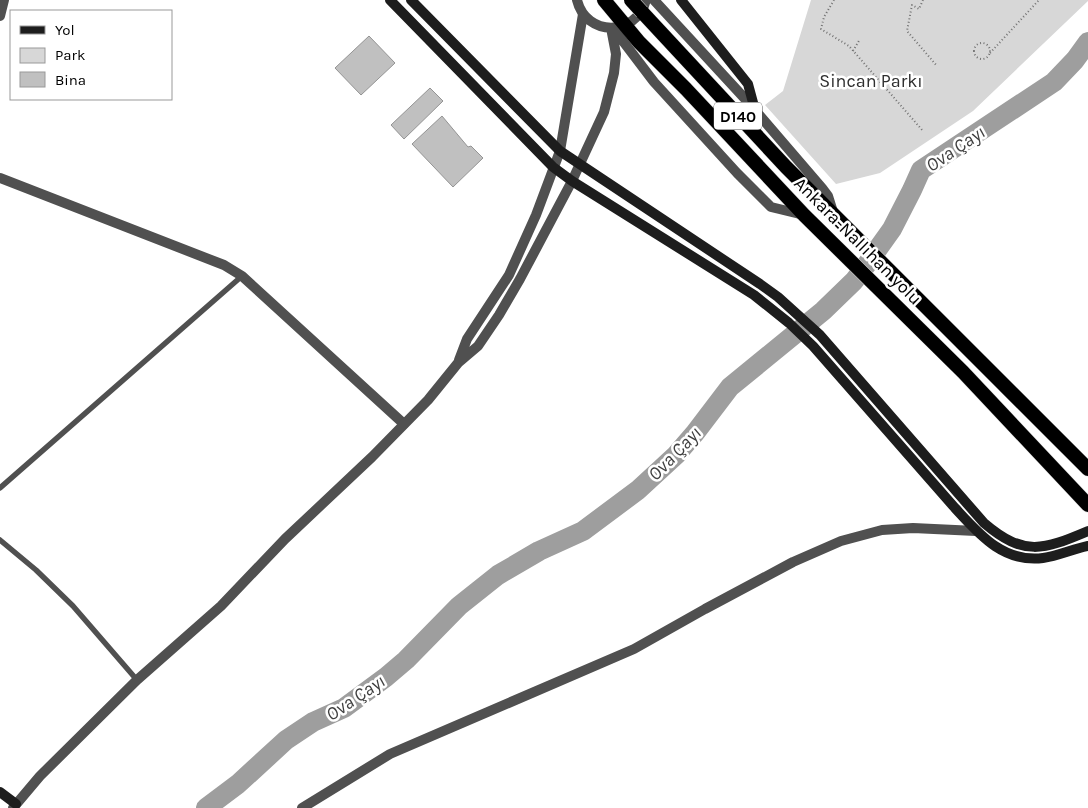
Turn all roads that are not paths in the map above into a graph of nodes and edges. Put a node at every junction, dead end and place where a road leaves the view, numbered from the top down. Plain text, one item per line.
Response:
1 (4, 0) edge
2 (390, 0) edge
3 (411, 0) edge
4 (577, 0) edge
5 (604, 0) edge
6 (630, 0) edge
7 (654, 0) edge
8 (681, 0) edge
9 (644, 6) edge
10 (583, 14) junction
11 (0, 16) edge
12 (656, 26) junction
13 (617, 27) junction
14 (639, 42) junction
15 (755, 110) junction
16 (560, 151) junction
17 (580, 164) junction
18 (553, 167) junction
19 (0, 178) edge
20 (572, 181) junction
21 (804, 215) junction
22 (835, 215) junction
23 (242, 276) junction
24 (458, 363) junction
25 (404, 424) junction
26 (1088, 469) edge
27 (0, 488) edge
28 (1088, 505) edge
29 (976, 531) junction
30 (1088, 531) edge
31 (0, 540) edge
32 (1088, 546) edge
33 (136, 680) junction
34 (0, 792) edge
35 (14, 806) edge
36 (302, 808) edge

1 - 11 street
2 - 18 main road
3 - 16 main road
4 - 10 street
5 - 13 highway, Ankara-Nallıhan yolu / D140
6 - 9 highway, Ankara-Nallıhan yolu / D140, bridge
7 - 15 street
8 - 15 main road
9 - 12 highway, Ankara-Nallıhan yolu / D140
9 - 13 street
10 - 13 street
10 - 16 street
12 - 14 highway
12 - 22 highway, Ankara-Nallıhan yolu / D140
13 - 14 highway, Ankara-Nallıhan yolu / D140
13 - 17 street
13 - 21 street
14 - 21 highway, Ankara-Nallıhan yolu / D140
15 - 22 street
16 - 17 main road
16 - 18 street
17 - 20 street
17 - 30 main road
18 - 20 main road
18 - 24 street
19 - 23 street
20 - 24 street
20 - 29 main road
21 - 28 highway, Ankara-Nallıhan yolu / D140
22 - 26 highway, Ankara-Nallıhan yolu / D140
23 - 25 street
23 - 27 lane
24 - 25 street
25 - 33 street
29 - 32 main road
29 - 36 street
31 - 33 lane
33 - 35 street
34 - 35 main road

